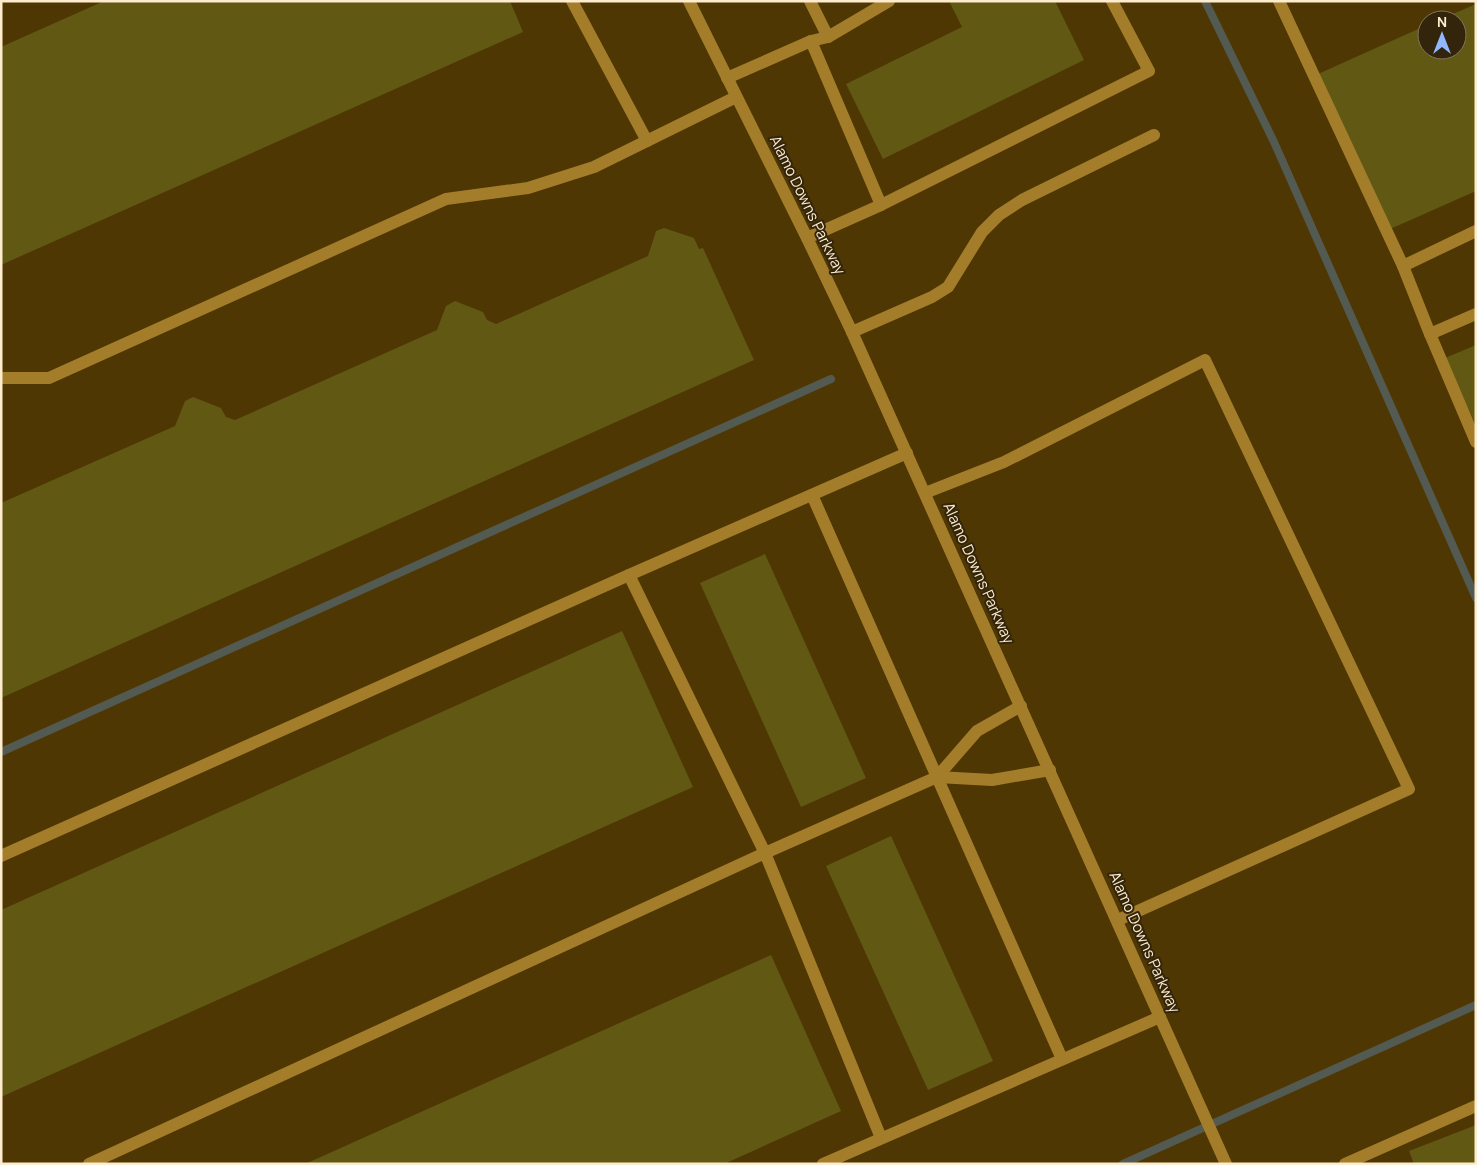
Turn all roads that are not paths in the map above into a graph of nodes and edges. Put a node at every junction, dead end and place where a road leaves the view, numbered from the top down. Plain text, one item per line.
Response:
1 (572, 1) edge
2 (689, 1) edge
3 (810, 1) edge
4 (888, 1) edge
5 (1112, 1) edge
6 (1279, 1) edge
7 (828, 37) junction
8 (811, 42) junction
9 (727, 78) junction
10 (736, 97) junction
11 (1154, 135) dead end
12 (647, 141) junction
13 (881, 205) junction
14 (1476, 231) edge
15 (808, 238) junction
16 (1403, 266) junction
17 (1476, 314) edge
18 (852, 332) junction
19 (1430, 334) junction
20 (1, 378) edge
21 (1476, 442) edge
22 (907, 454) junction
23 (925, 493) junction
24 (812, 495) junction
25 (629, 574) junction
26 (1021, 706) junction
27 (1050, 770) junction
28 (937, 777) junction
29 (766, 853) junction
30 (1, 856) edge
31 (1118, 920) junction
32 (1160, 1017) junction
33 (1062, 1059) junction
34 (1476, 1106) edge
35 (881, 1138) junction
36 (89, 1164) edge
37 (823, 1164) edge
38 (1226, 1164) edge
39 (1345, 1164) edge

1 - 12 street
2 - 9 street, Alamo Downs Parkway
3 - 7 street
4 - 7 street
5 - 13 street
6 - 16 street
7 - 8 street
8 - 9 street
8 - 13 street
9 - 10 street, Alamo Downs Parkway
10 - 12 street
10 - 15 street, Alamo Downs Parkway
11 - 18 street
12 - 20 street
13 - 15 street
14 - 16 street
15 - 18 street, Alamo Downs Parkway
16 - 19 street
17 - 19 street
18 - 22 street, Alamo Downs Parkway
19 - 21 street
22 - 23 street, Alamo Downs Parkway
22 - 24 street
23 - 26 street, Alamo Downs Parkway
23 - 31 street
24 - 25 street
24 - 28 street
25 - 29 street
25 - 30 street
26 - 27 street, Alamo Downs Parkway
26 - 28 street
27 - 28 street
27 - 31 street, Alamo Downs Parkway
28 - 29 street
28 - 33 street
29 - 35 street
29 - 36 street
31 - 32 street, Alamo Downs Parkway
32 - 33 street
32 - 38 street, Alamo Downs Parkway
33 - 35 street
34 - 39 street
35 - 37 street

